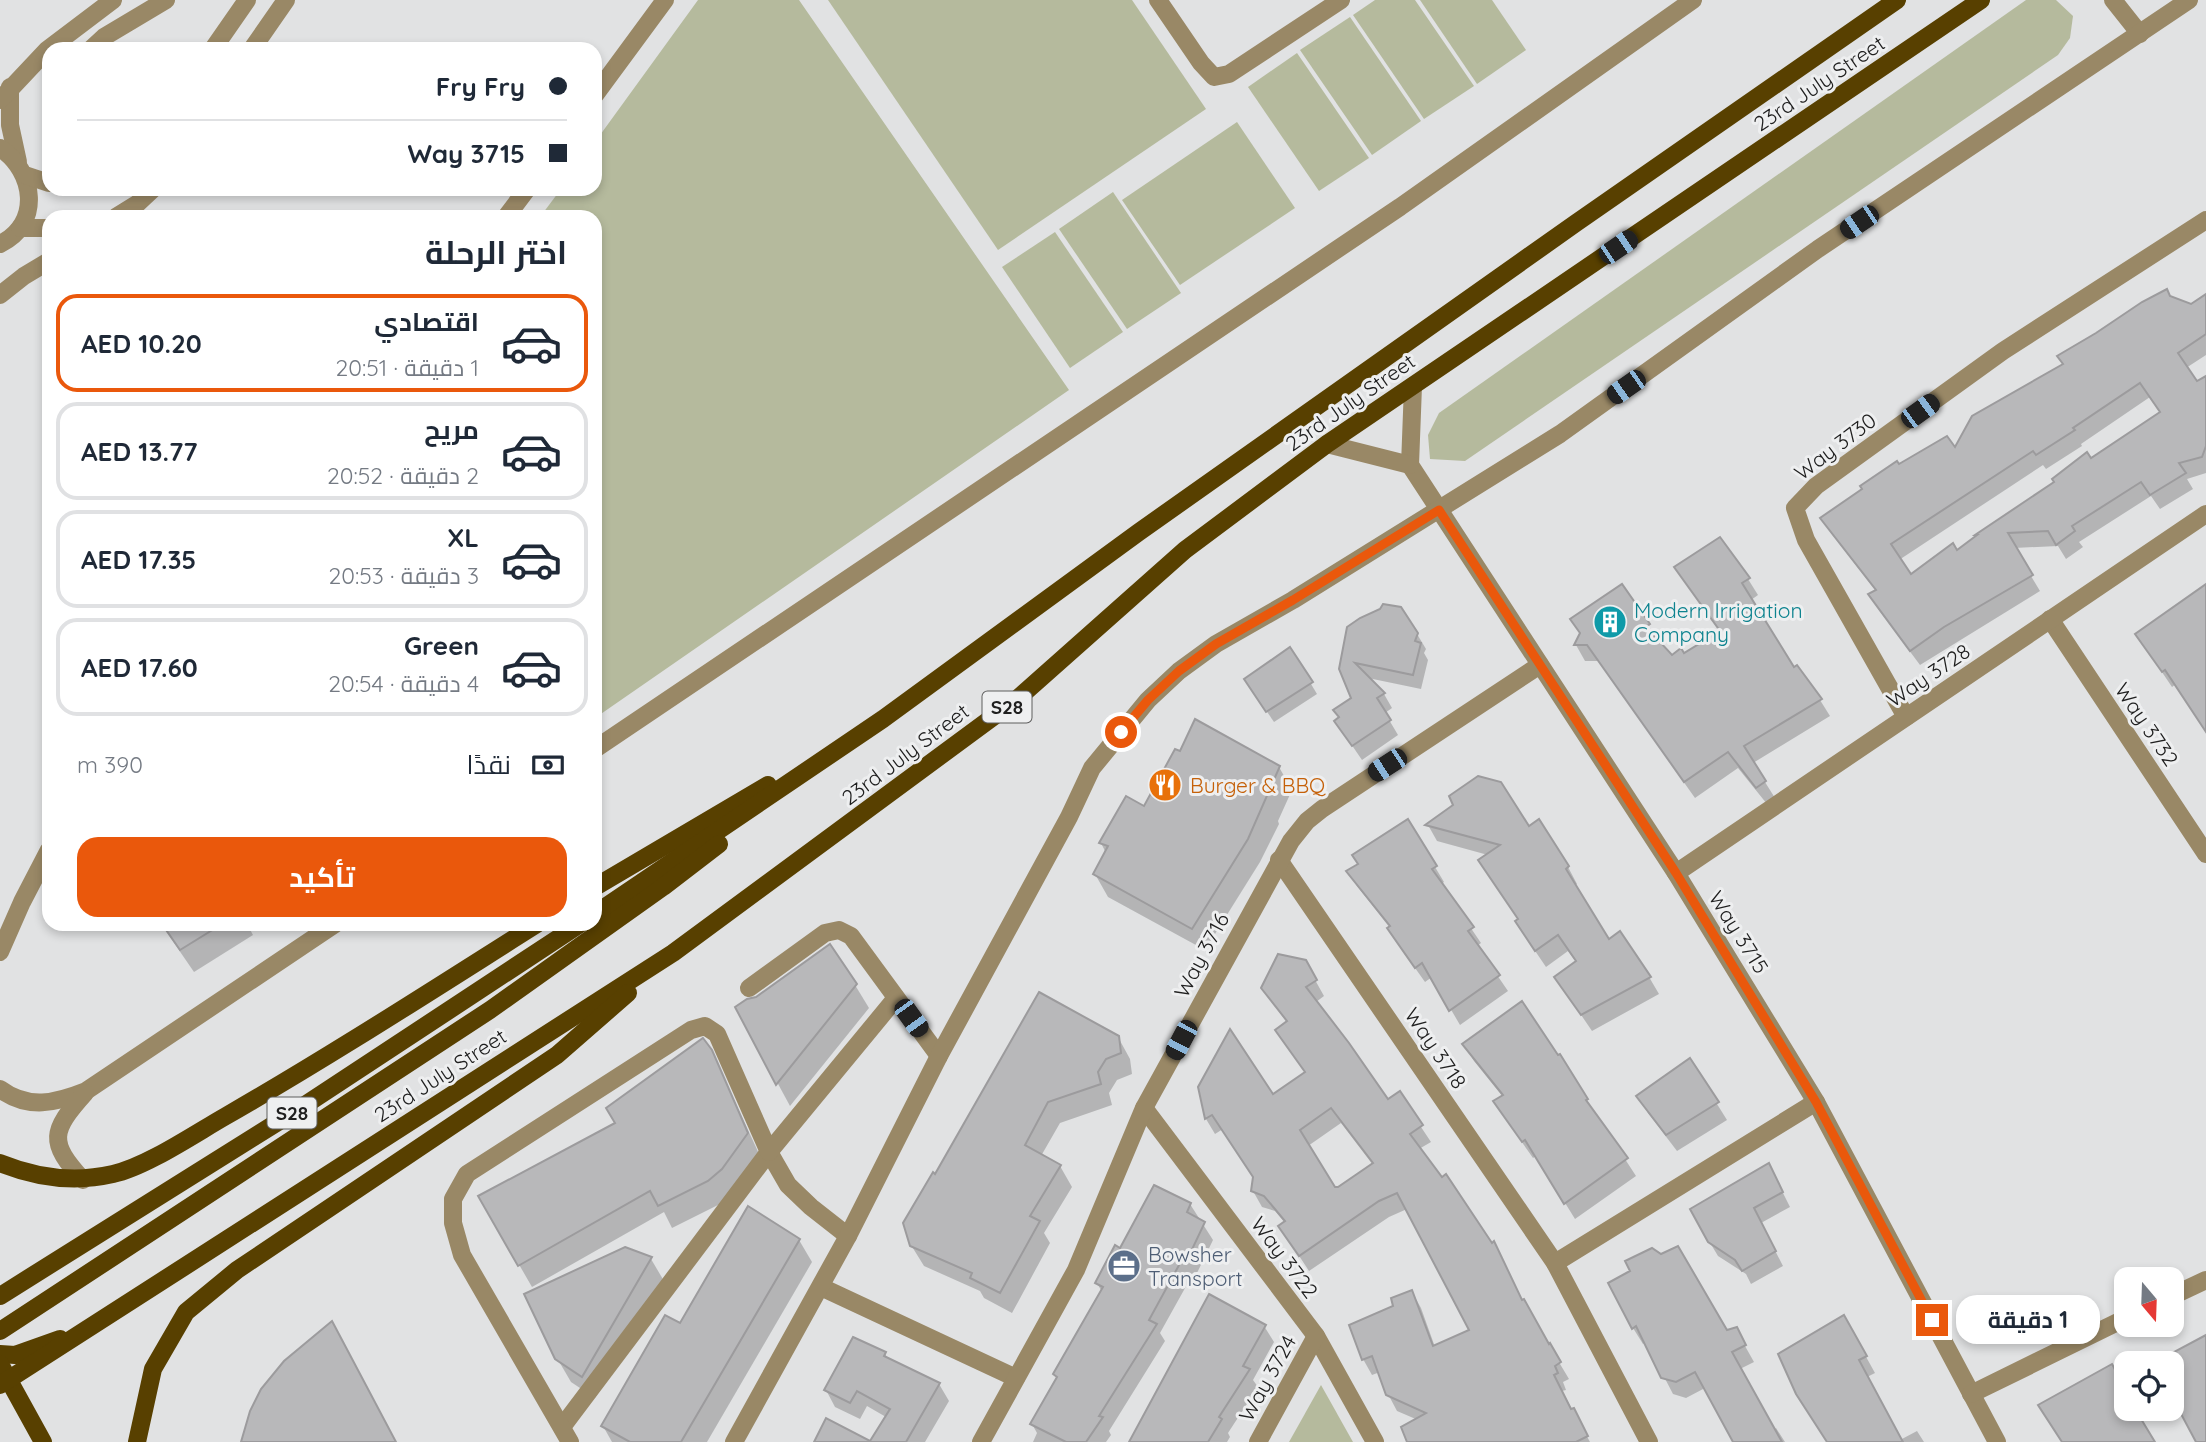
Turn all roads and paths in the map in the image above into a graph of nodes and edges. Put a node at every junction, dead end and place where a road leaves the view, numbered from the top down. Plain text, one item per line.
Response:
1 (113, 0) edge
2 (166, 0) edge
3 (247, 0) edge
4 (286, 0) edge
5 (665, 0) edge
6 (1158, 0) edge
7 (1341, 0) edge
8 (1693, 0) edge
9 (1897, 0) edge
10 (1981, 0) edge
11 (2113, 0) edge
12 (2189, 0) edge
13 (2140, 34) junction
14 (58, 42) edge
15 (99, 42) edge
16 (218, 42) edge
17 (257, 42) edge
18 (42, 55) edge
19 (602, 86) edge
20 (5, 94) edge
21 (0, 148) edge
22 (21, 169) junction
23 (42, 180) edge
24 (146, 196) edge
25 (129, 210) edge
26 (2206, 219) edge
27 (20, 228) junction
28 (42, 228) edge
29 (0, 244) edge
30 (42, 265) edge
31 (0, 295) edge
32 (1413, 386) junction
33 (1327, 444) junction
34 (1410, 465) junction
35 (1439, 510) junction
36 (2206, 514) edge
37 (2050, 619) junction
38 (1540, 665) junction
39 (1906, 717) junction
40 (883, 719) junction
41 (602, 744) edge
42 (2206, 854) edge
43 (1279, 860) junction
44 (42, 863) edge
45 (1676, 873) junction
46 (602, 883) edge
47 (602, 909) edge
48 (602, 930) edge
49 (312, 931) edge
50 (526, 931) edge
51 (569, 931) edge
52 (601, 931) edge
53 (0, 952) edge
54 (673, 953) junction
55 (750, 988) dead end
56 (896, 998) junction
57 (939, 1056) junction
58 (0, 1089) edge
59 (86, 1091) junction
60 (1816, 1102) junction
61 (1144, 1108) junction
62 (769, 1152) junction
63 (0, 1163) edge
64 (83, 1180) junction
65 (849, 1236) junction
66 (1555, 1263) junction
67 (2206, 1280) edge
68 (821, 1287) junction
69 (2184, 1290) edge
70 (0, 1296) edge
71 (2114, 1324) edge
72 (0, 1331) edge
73 (83, 1331) junction
74 (1316, 1336) junction
75 (0, 1354) edge
76 (0, 1364) edge
77 (1016, 1378) junction
78 (5, 1383) edge
79 (1970, 1394) junction
80 (566, 1434) edge
81 (43, 1442) edge
82 (137, 1442) edge
83 (734, 1442) edge
84 (981, 1442) edge
85 (1258, 1442) edge
86 (1375, 1442) edge
87 (1649, 1442) edge
88 (1997, 1442) edge

1 - 14 street
2 - 15 street
3 - 16 street
4 - 17 street
5 - 19 street
6 - 7 street
8 - 41 street
9 - 40 main road, 23rd July Street
10 - 32 main road, 23rd July Street / S28
11 - 13 street
12 - 13 street
13 - 35 street
18 - 20 street
20 - 22 street
21 - 22 street
22 - 23 street
22 - 27 street
24 - 25 street
26 - 39 street, Way 3730
27 - 28 street
27 - 29 street
30 - 31 street
32 - 33 main road, 23rd July Street / S28
32 - 34 street
33 - 34 street
33 - 54 main road, 23rd July Street / S28
34 - 35 street, Way 3715
35 - 38 street, Way 3715
35 - 57 street
36 - 37 street, Way 3728
37 - 39 street, Way 3728
37 - 42 street, Way 3732
38 - 43 street, Way 3716
38 - 45 street, Way 3715
39 - 45 street, Way 3728
40 - 46 main road
40 - 47 main road, 23rd July Street
40 - 48 main road
43 - 61 street, Way 3716
43 - 66 street, Way 3718
44 - 53 street
45 - 60 street, Way 3715
49 - 59 street
50 - 64 main road
51 - 70 main road, S28
52 - 72 main road
54 - 73 main road, 23rd July Street / S28
54 - 82 main road
55 - 56 street
56 - 57 street
56 - 62 street
57 - 65 street
58 - 59 street
59 - 64 street
60 - 66 street
60 - 79 street, Way 3715
61 - 74 street, Way 3722
61 - 77 street, Way 3716
62 - 65 street
62 - 80 street
62 - 80 street
63 - 64 main road
65 - 68 street
66 - 87 street, Way 3718
67 - 69 street
68 - 77 street
68 - 83 street
71 - 79 street
73 - 75 main road
73 - 78 main road, 23rd July Street / S28
74 - 85 street, Way 3724
74 - 86 street, Way 3722
76 - 78 main road
77 - 84 street, Way 3716
78 - 81 main road
79 - 88 street, Way 3715

